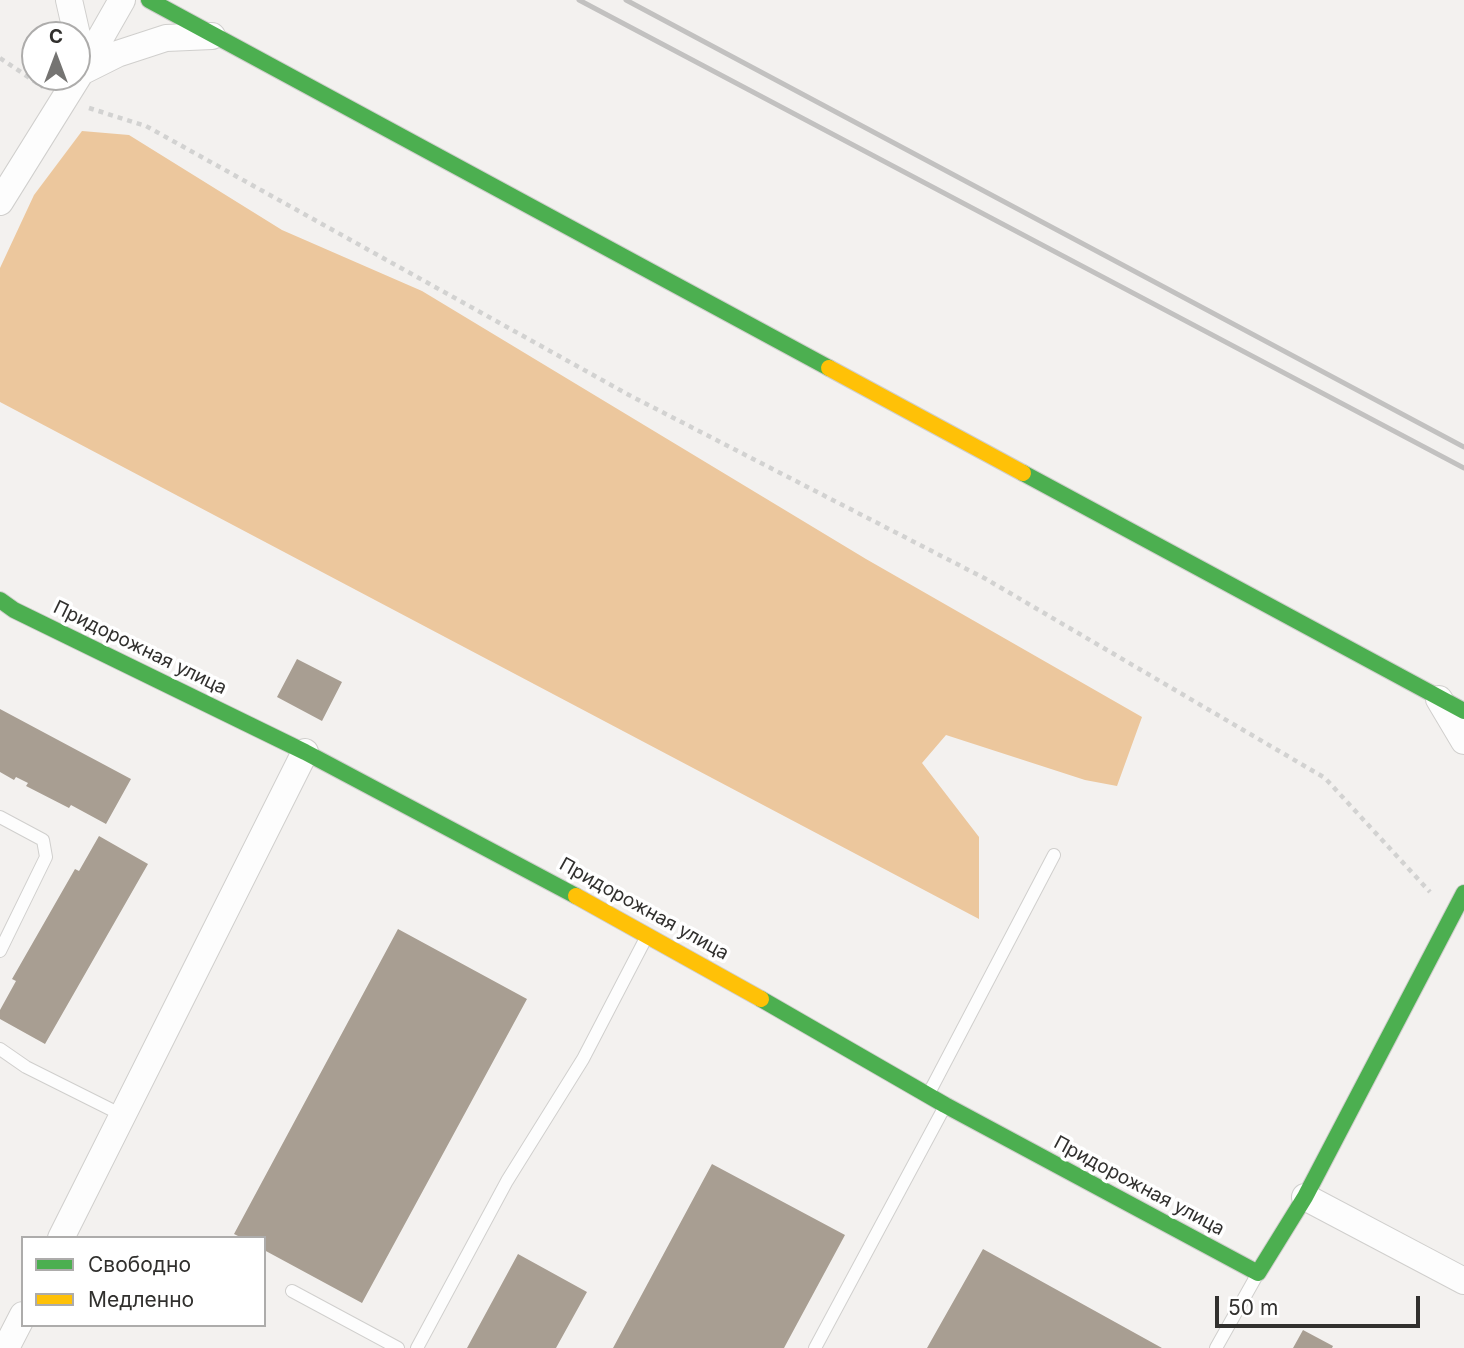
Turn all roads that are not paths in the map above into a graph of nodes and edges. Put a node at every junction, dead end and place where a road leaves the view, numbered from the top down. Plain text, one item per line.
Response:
1 (69, 0) edge
2 (122, 0) edge
3 (149, 0) edge
4 (74, 21) edge
5 (215, 35) junction
6 (91, 54) edge
7 (91, 67) edge
8 (69, 91) edge
9 (0, 202) edge
10 (0, 600) edge
11 (1438, 697) junction
12 (1464, 711) edge
13 (1464, 741) edge
14 (305, 752) junction
15 (0, 817) edge
16 (1054, 855) dead end
17 (1464, 894) edge
18 (648, 934) junction
19 (0, 951) edge
20 (0, 1049) edge
21 (928, 1096) junction
22 (945, 1105) junction
23 (122, 1115) junction
24 (1305, 1197) junction
25 (62, 1236) edge
26 (1258, 1273) junction
27 (1464, 1281) edge
28 (292, 1291) dead end
29 (21, 1319) edge
30 (6, 1348) edge
31 (398, 1348) edge
32 (417, 1348) edge
33 (815, 1348) edge
34 (1216, 1348) edge

1 - 4 street
2 - 6 street
3 - 5 main road
5 - 7 street
5 - 11 main road
8 - 9 street
10 - 14 main road, Придорожная улица
11 - 12 main road
11 - 13 street
14 - 18 main road, Придорожная улица
14 - 23 street
15 - 19 lane
16 - 21 lane
17 - 24 main road
18 - 21 main road, Придорожная улица
18 - 32 lane
20 - 23 lane
21 - 22 main road, Придорожная улица
22 - 26 main road, Придорожная улица
22 - 33 lane
23 - 25 street
24 - 26 main road
24 - 27 street
26 - 34 lane
28 - 31 lane
29 - 30 street

